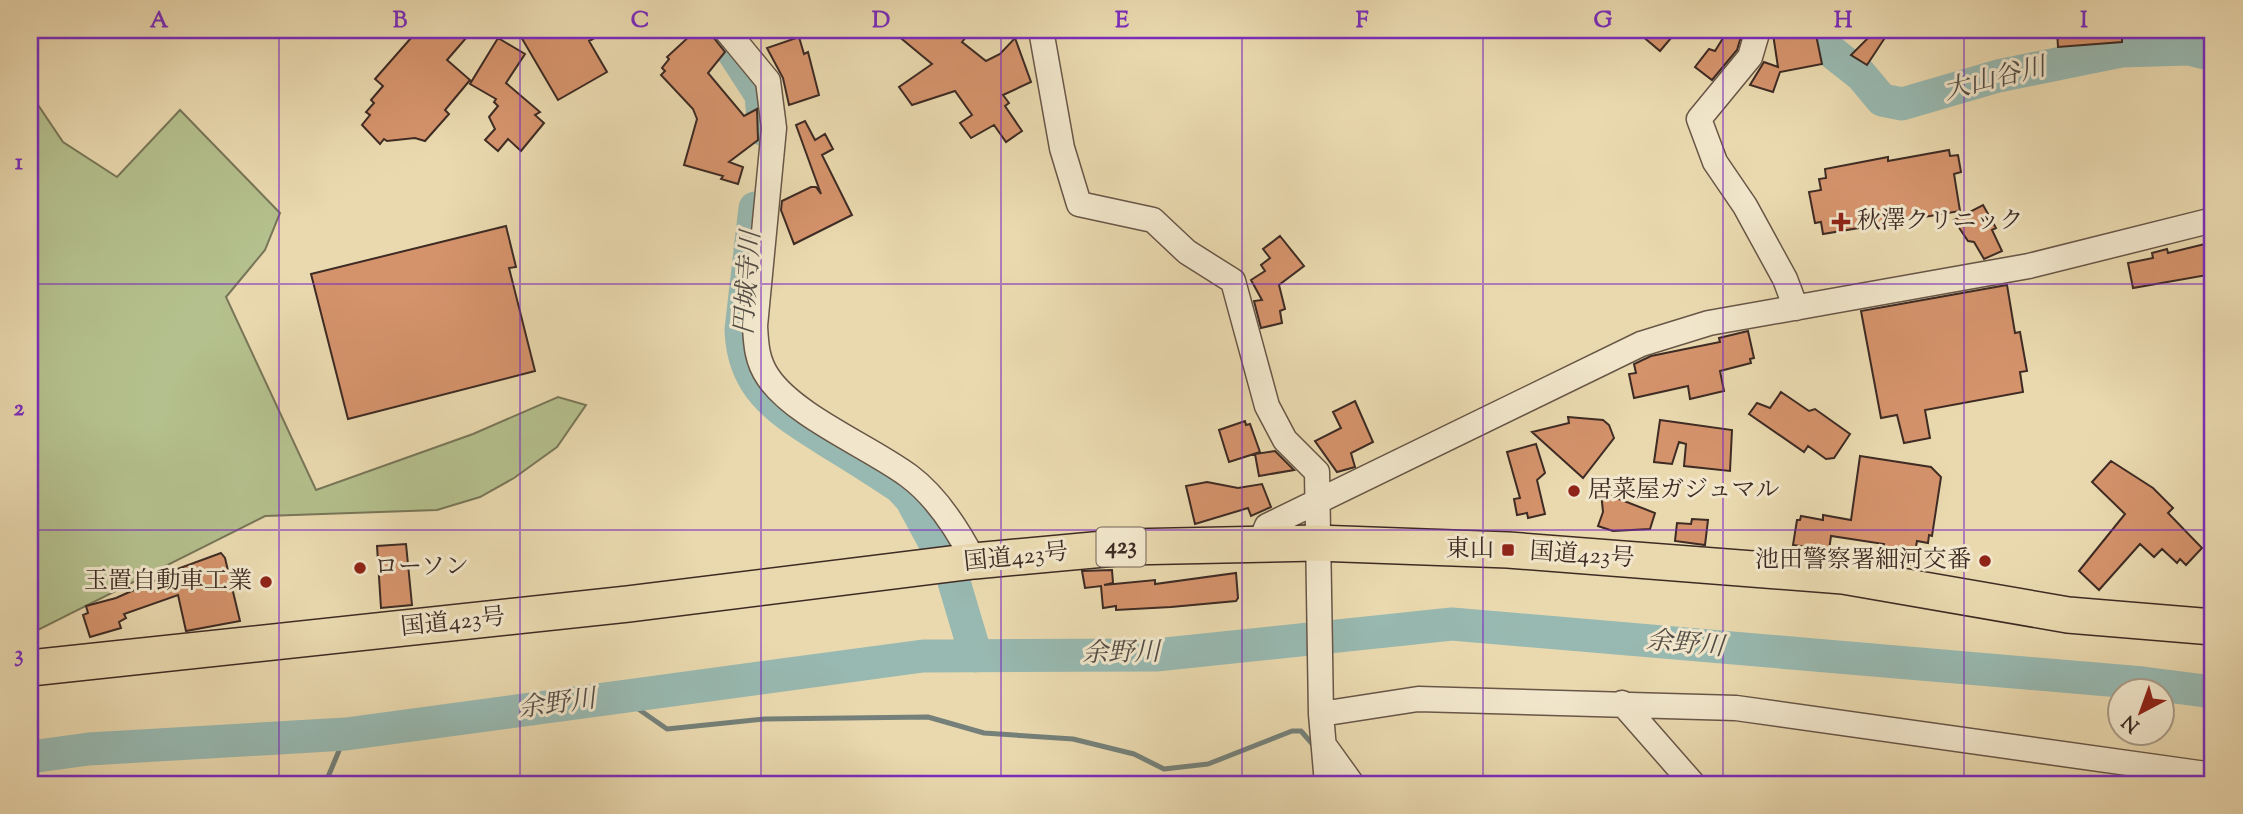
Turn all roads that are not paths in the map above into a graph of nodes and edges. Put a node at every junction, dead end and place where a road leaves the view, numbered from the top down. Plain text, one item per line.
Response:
1 (726, 30) edge
2 (1041, 30) edge
3 (1758, 30) edge
4 (2213, 220) edge
5 (1796, 308) junction
6 (1316, 501) junction
7 (1316, 543) junction
8 (1259, 545) junction
9 (974, 561) junction
10 (2213, 627) edge
11 (30, 668) edge
12 (1622, 703) junction
13 (1321, 708) junction
14 (1324, 745) junction
15 (2213, 775) edge
16 (1327, 784) edge
17 (1352, 784) edge
18 (1693, 784) edge

1 - 9 street
2 - 6 street
3 - 5 street
4 - 5 street
5 - 6 street
6 - 7 street
6 - 8 street
7 - 8 highway, 国道423号 / 423
7 - 10 highway, 国道423号 / 423
7 - 13 street
8 - 9 highway, 国道423号 / 423
9 - 11 highway, 国道423号 / 423
12 - 13 street
12 - 15 street
12 - 18 street
13 - 14 street
14 - 16 street
14 - 17 street

